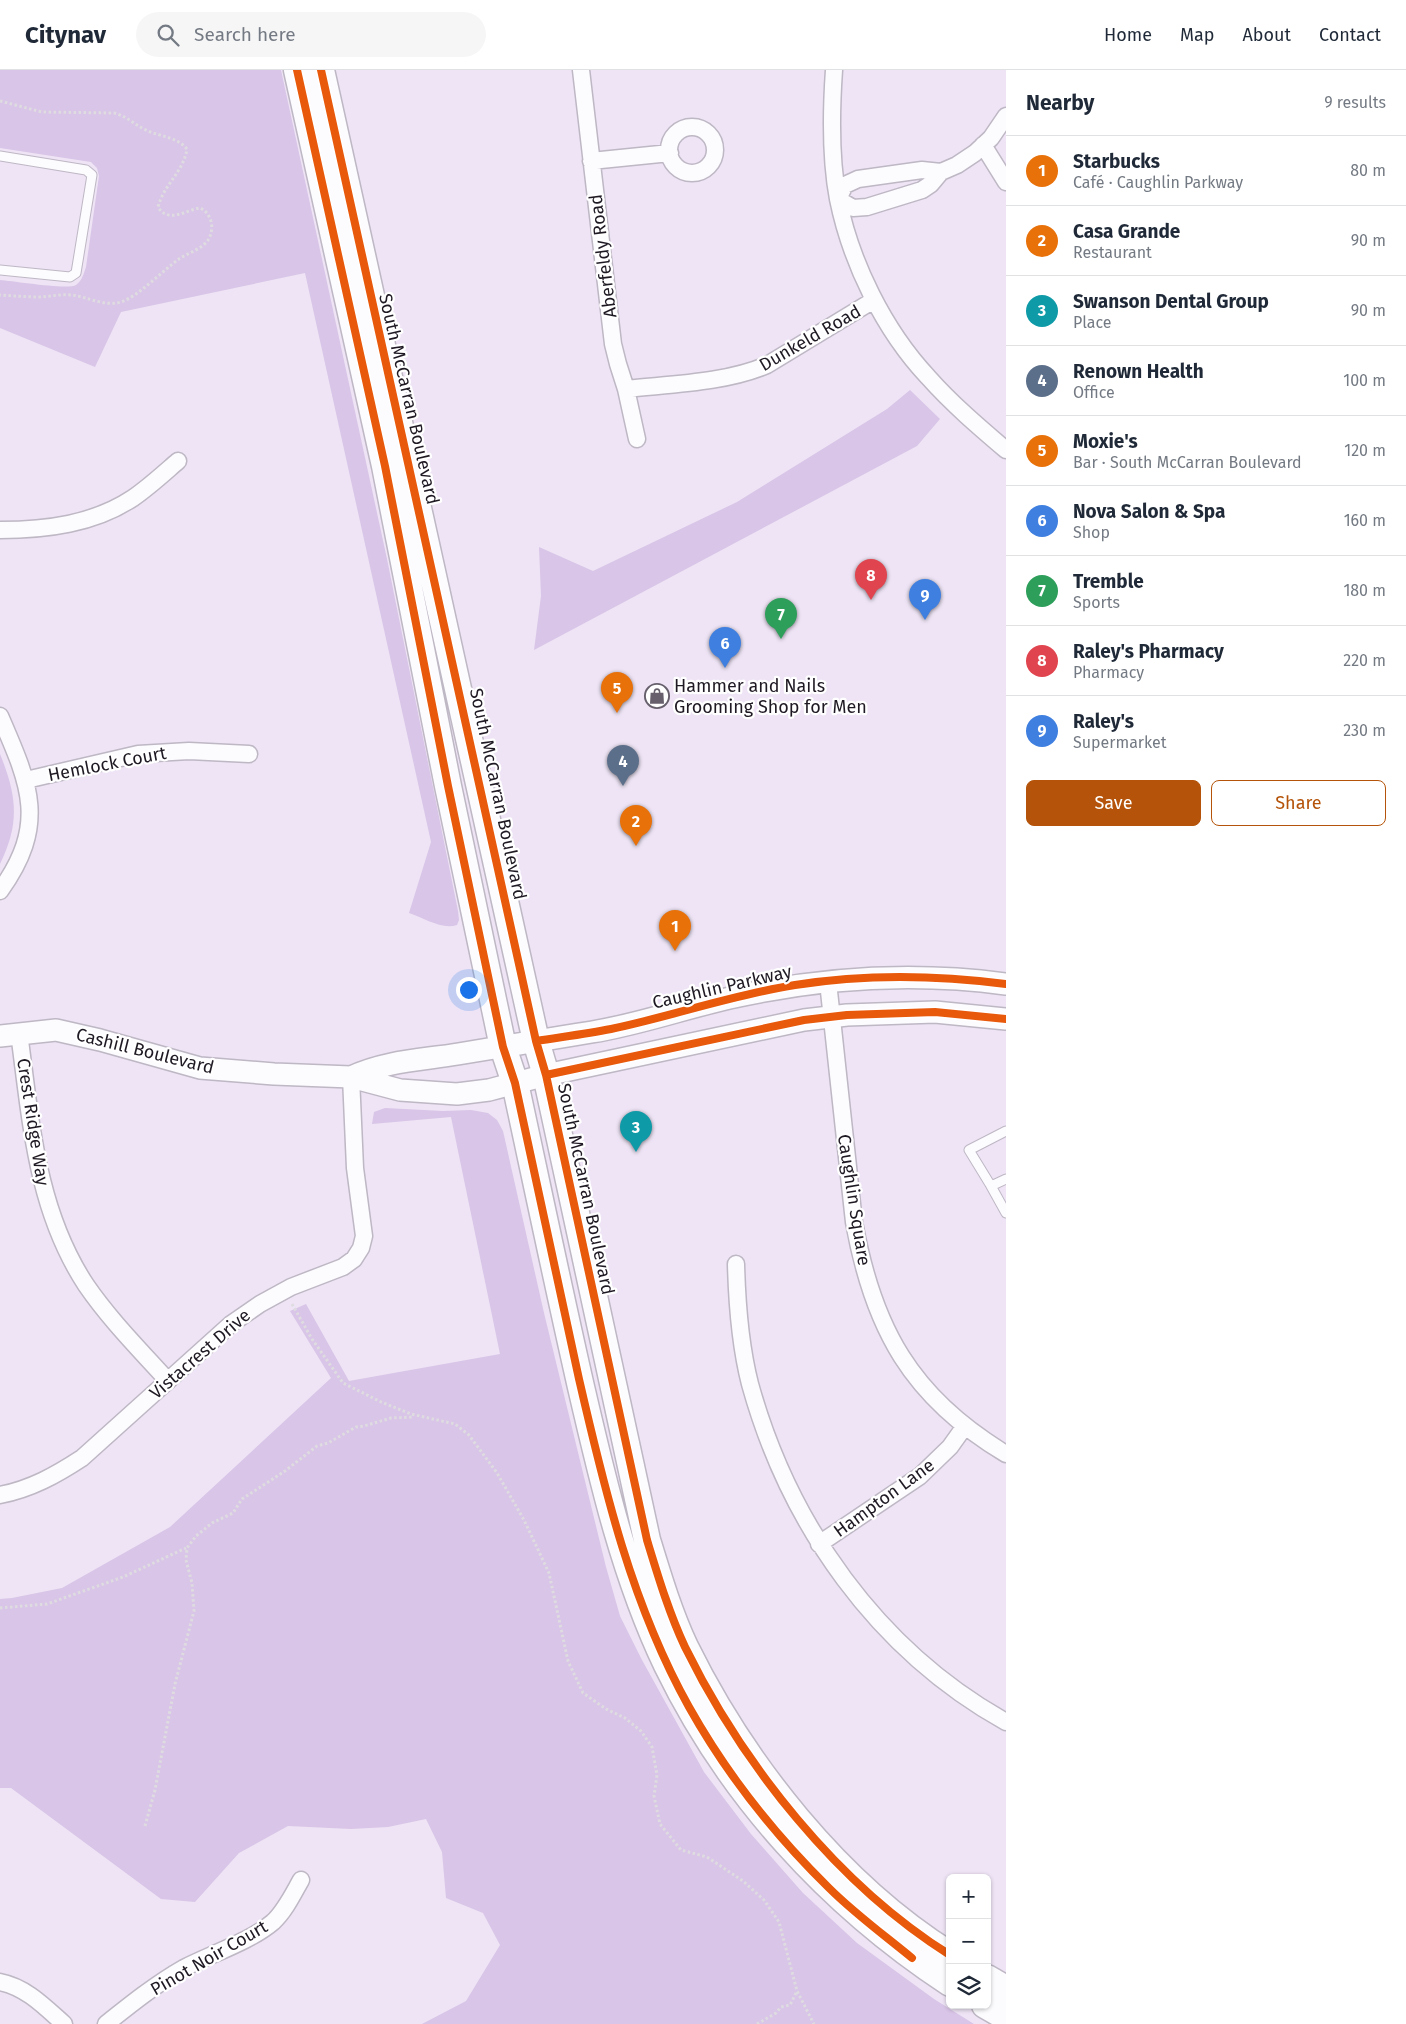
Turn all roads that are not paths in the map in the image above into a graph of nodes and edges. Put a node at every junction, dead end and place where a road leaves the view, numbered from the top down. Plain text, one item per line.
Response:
1 (297, 70) edge
2 (321, 70) edge
3 (581, 70) edge
4 (834, 70) edge
5 (1006, 116) edge
6 (983, 145) junction
7 (670, 153) dead end
8 (0, 156) edge
9 (1006, 161) edge
10 (591, 162) junction
11 (941, 172) junction
12 (1006, 182) edge
13 (838, 199) junction
14 (0, 270) edge
15 (874, 300) junction
16 (626, 389) junction
17 (637, 439) dead end
18 (1006, 450) edge
19 (178, 461) dead end
20 (0, 530) edge
21 (0, 716) edge
22 (249, 754) dead end
23 (26, 780) junction
24 (0, 891) edge
25 (828, 982) junction
26 (1006, 984) edge
27 (832, 1017) junction
28 (1006, 1019) edge
29 (9, 1035) edge
30 (536, 1041) junction
31 (503, 1047) junction
32 (546, 1075) junction
33 (351, 1077) junction
34 (515, 1083) junction
35 (1006, 1131) edge
36 (1006, 1179) edge
37 (992, 1186) junction
38 (1006, 1213) edge
39 (736, 1264) dead end
40 (168, 1381) junction
41 (965, 1426) junction
42 (1006, 1454) edge
43 (0, 1495) edge
44 (820, 1544) junction
45 (1004, 1717) edge
46 (301, 1880) dead end
47 (946, 1952) edge
48 (946, 1980) edge
49 (991, 1980) edge
50 (0, 1982) edge
51 (1006, 1989) edge
52 (991, 2008) edge
53 (1006, 2017) edge
54 (64, 2024) edge
55 (106, 2024) edge

1 - 31 main road, South McCarran Boulevard
2 - 30 main road, South McCarran Boulevard
3 - 10 street, Aberfeldy Road
4 - 13 street
5 - 6 street
6 - 9 street
6 - 11 street
6 - 12 street
7 - 10 street
8 - 14 lane
10 - 16 street, Aberfeldy Road
11 - 13 street
11 - 13 street
13 - 15 street
15 - 16 street, Dunkeld Road
15 - 18 street
16 - 17 street, Aberfeldy Road
19 - 20 street
21 - 23 street
22 - 23 street, Hemlock Court
23 - 24 street
25 - 26 street, Caughlin Parkway
25 - 27 street, Caughlin Square
25 - 30 street, Caughlin Parkway
27 - 28 street
27 - 32 street
27 - 41 street, Caughlin Square
29 - 33 street, Cashill Boulevard
29 - 40 street, Crest Ridge Way
30 - 31 street, Cashill Boulevard
30 - 32 main road, South McCarran Boulevard
31 - 33 street, Cashill Boulevard
31 - 34 main road, South McCarran Boulevard
32 - 34 street, Cashill Boulevard
32 - 47 main road, South McCarran Boulevard
33 - 34 street, Cashill Boulevard
33 - 40 street, Vistacrest Drive
34 - 48 main road, South McCarran Boulevard
35 - 37 lane
36 - 37 lane
37 - 38 lane
39 - 44 street
40 - 43 street, Vistacrest Drive
41 - 42 street, Caughlin Square
41 - 44 street, Hampton Lane
44 - 45 street
46 - 55 street, Pinot Noir Court
49 - 51 main road
50 - 54 street
52 - 53 main road

